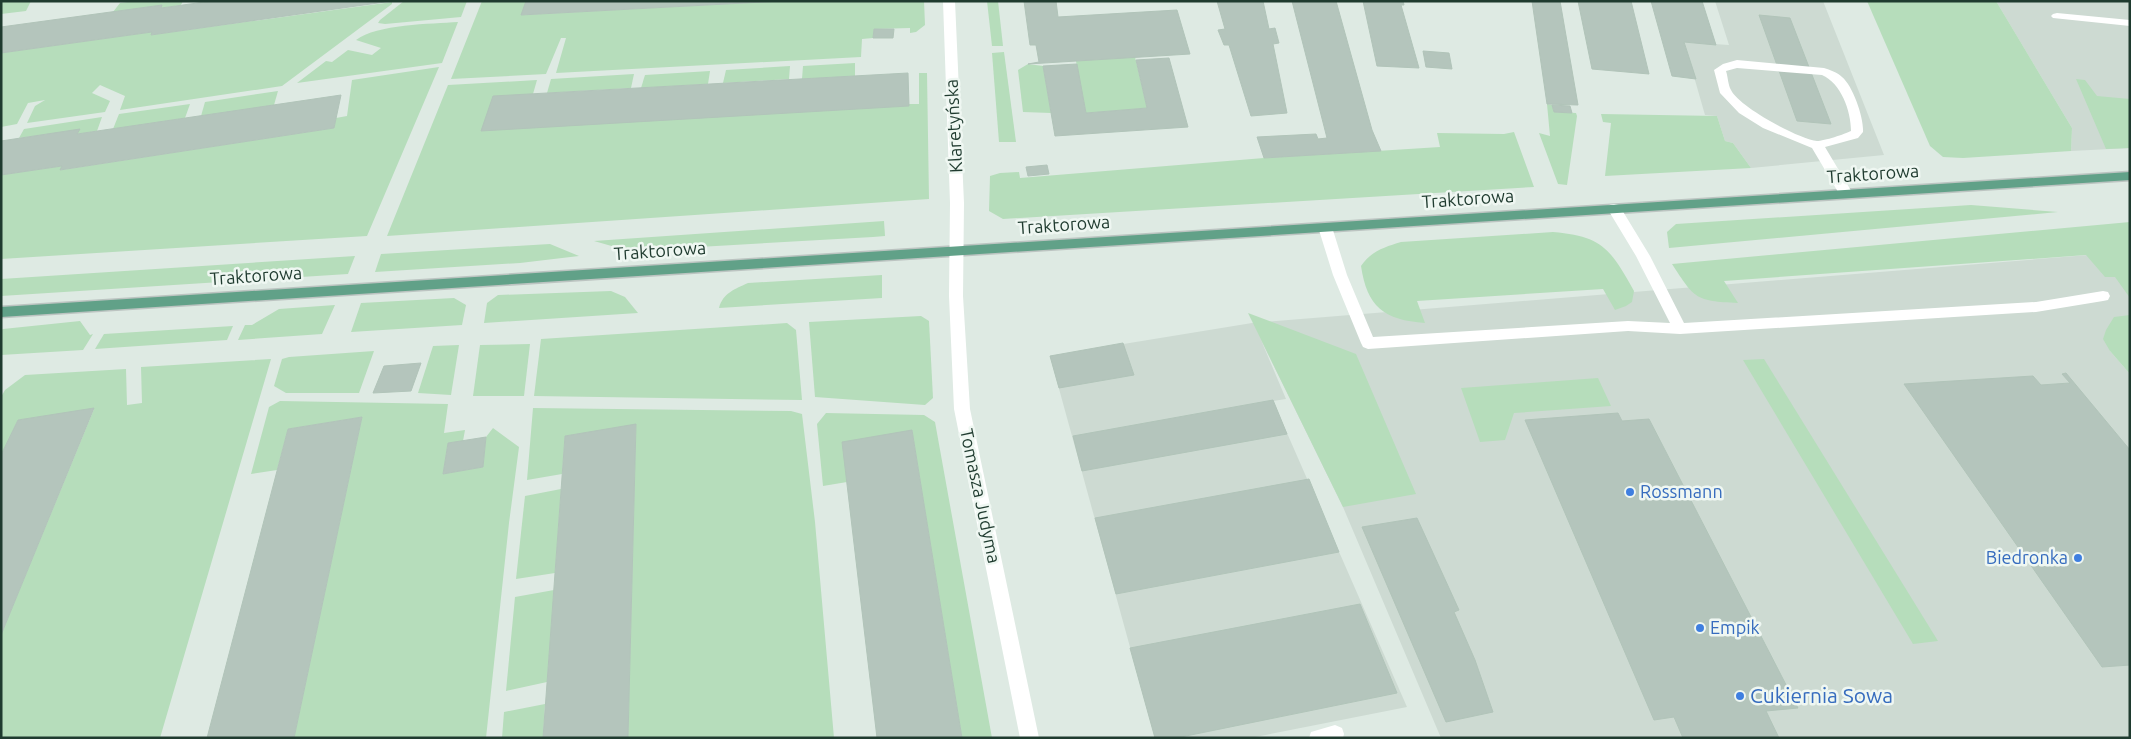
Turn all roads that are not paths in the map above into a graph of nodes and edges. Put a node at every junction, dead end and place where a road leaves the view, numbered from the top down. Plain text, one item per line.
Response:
1 (948, 1) edge
2 (2056, 16) dead end
3 (2130, 23) edge
4 (1817, 145) junction
5 (2130, 176) edge
6 (1846, 194) junction
7 (1614, 208) junction
8 (1325, 227) junction
9 (956, 251) junction
10 (2103, 296) dead end
11 (1, 312) edge
12 (1680, 329) junction
13 (1030, 738) edge

1 - 9 street, Klaretyńska
2 - 3 street
4 - 4 street
4 - 6 street
5 - 6 main road, Traktorowa
6 - 7 main road, Traktorowa
7 - 8 main road, Traktorowa
7 - 12 street
8 - 9 main road, Traktorowa
8 - 12 street
9 - 11 main road, Traktorowa
9 - 13 street, Tomasza Judyma
10 - 12 street

